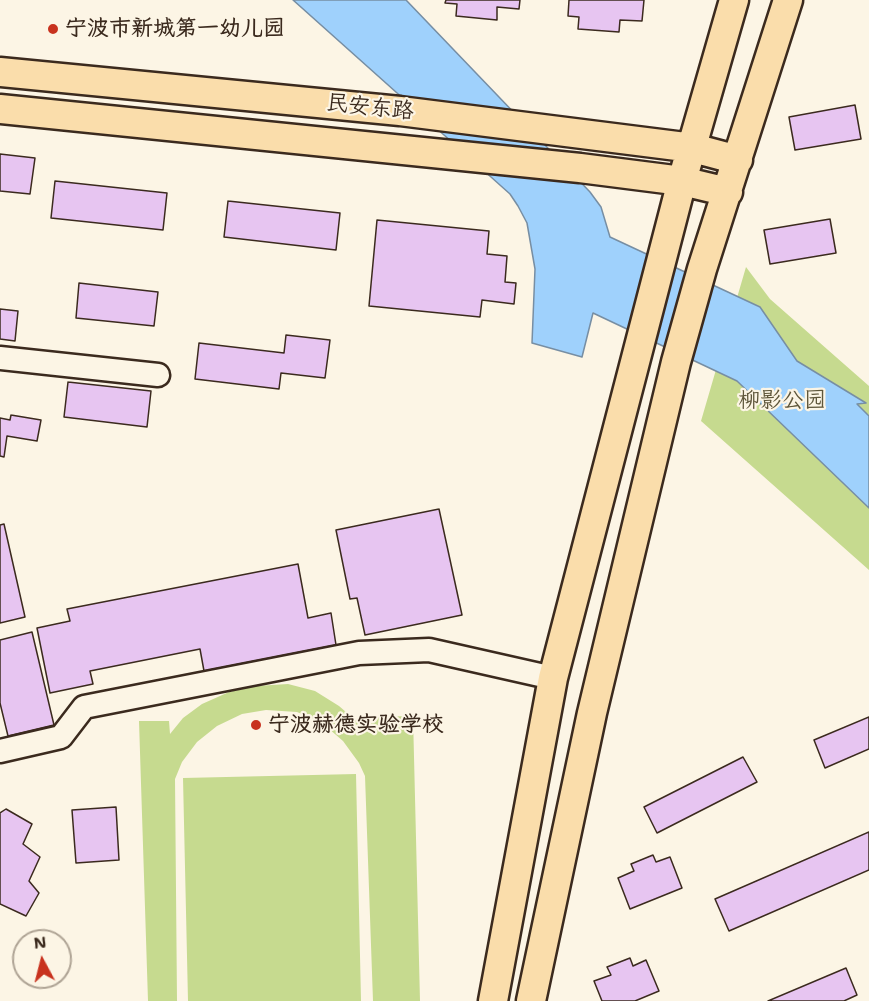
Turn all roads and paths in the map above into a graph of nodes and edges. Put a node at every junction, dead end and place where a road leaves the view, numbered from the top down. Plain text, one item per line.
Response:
1 (734, 0) edge
2 (788, 0) edge
3 (0, 72) edge
4 (0, 109) edge
5 (693, 148) junction
6 (738, 160) junction
7 (682, 181) junction
8 (728, 192) junction
9 (0, 358) edge
10 (158, 375) dead end
11 (553, 678) junction
12 (0, 751) edge
13 (493, 1001) edge
14 (531, 1001) edge

1 - 5 main road
2 - 6 main road
3 - 5 main road, 民安东路
4 - 7 main road, 民安东路
5 - 6 main road, 民安东路
5 - 7 main road
6 - 8 main road
7 - 8 main road, 民安东路
7 - 11 main road
8 - 14 main road
9 - 10 lane
11 - 12 lane
11 - 13 main road

